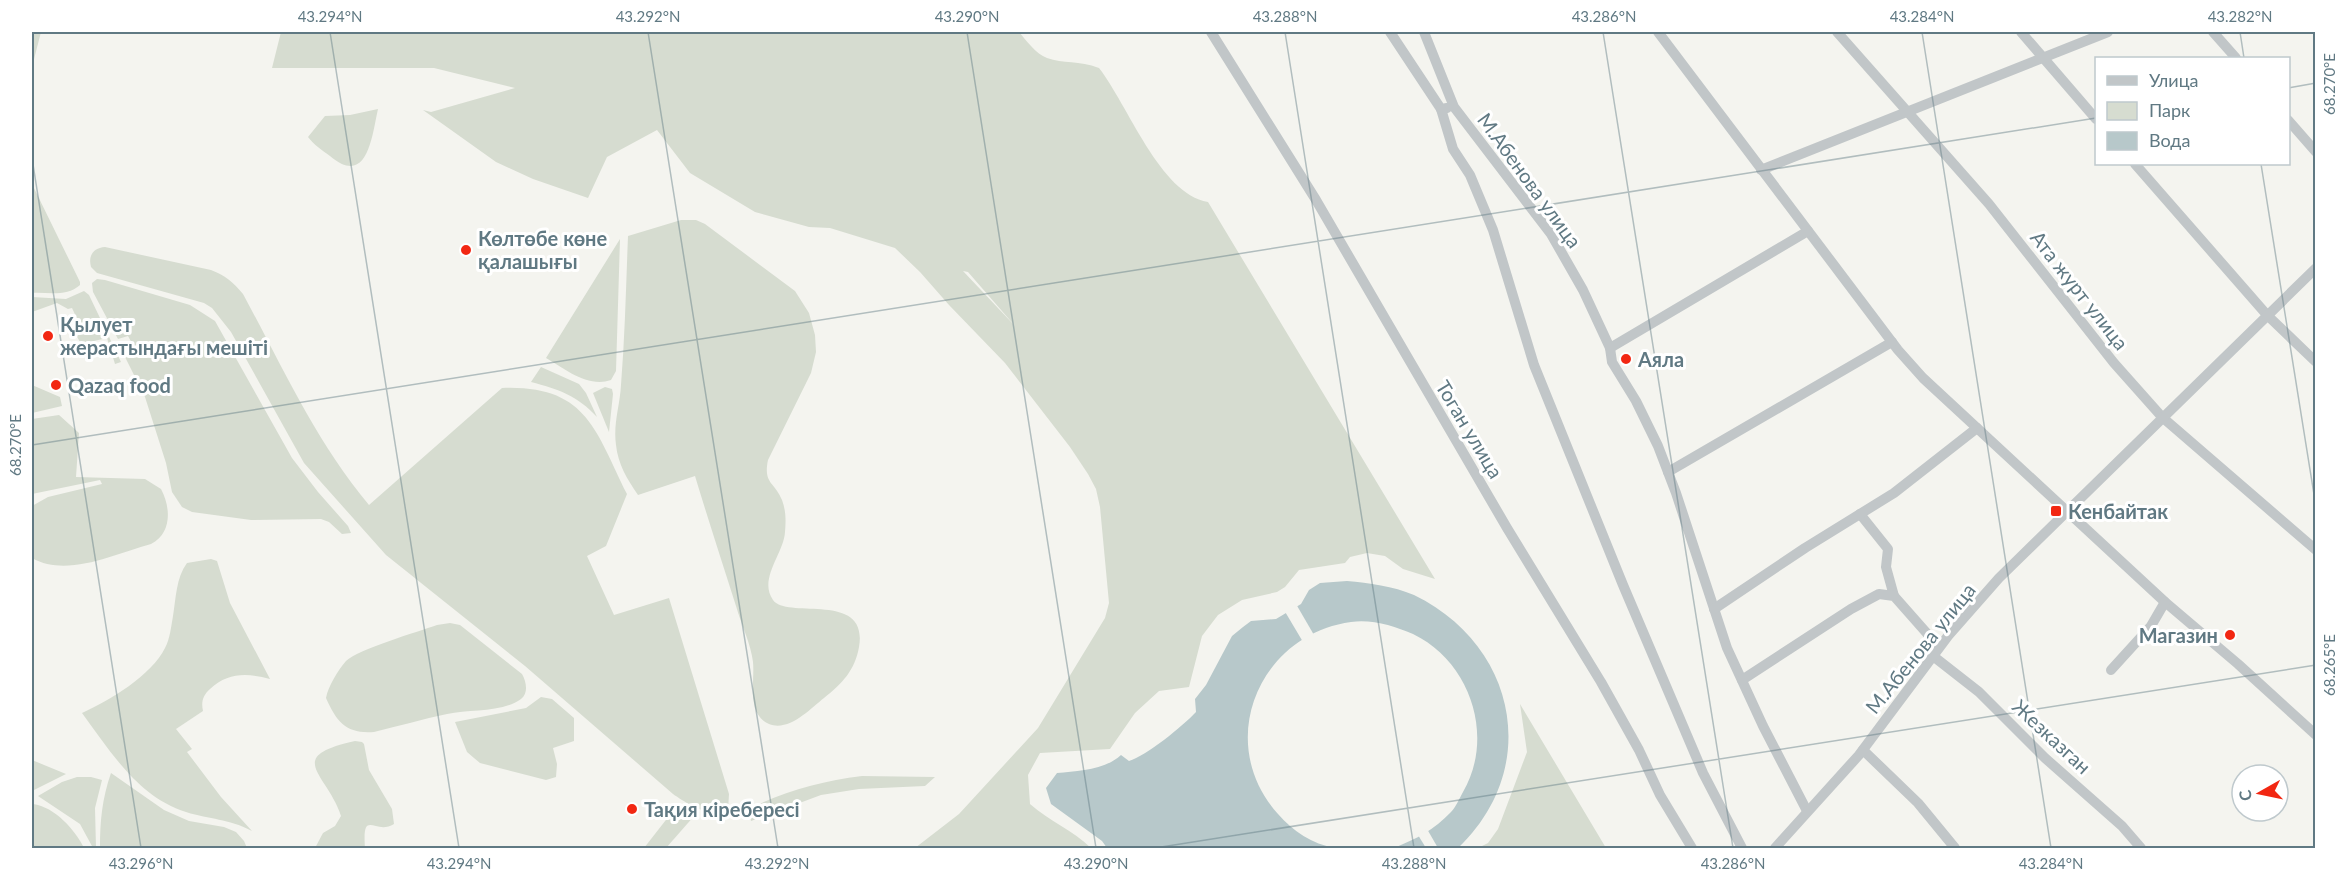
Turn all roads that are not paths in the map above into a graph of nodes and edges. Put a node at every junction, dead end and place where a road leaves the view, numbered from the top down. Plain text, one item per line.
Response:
1 (1211, 32) edge
2 (1390, 32) edge
3 (1424, 32) edge
4 (1658, 32) edge
5 (1837, 32) edge
6 (2021, 32) edge
7 (2108, 32) edge
8 (2212, 32) edge
9 (2043, 57) junction
10 (2235, 57) edge
11 (1454, 106) junction
12 (1441, 109) junction
13 (1907, 111) junction
14 (2095, 117) edge
15 (2290, 121) edge
16 (2316, 152) edge
17 (2136, 165) edge
18 (1761, 170) junction
19 (1808, 231) junction
20 (2316, 268) edge
21 (2267, 315) junction
22 (1892, 342) junction
23 (1610, 348) junction
24 (2316, 362) edge
25 (2162, 417) junction
26 (1977, 428) junction
27 (1668, 472) junction
28 (2067, 511) junction
29 (1860, 514) junction
30 (2316, 550) edge
31 (1894, 596) junction
32 (2165, 602) junction
33 (1714, 609) junction
34 (1936, 652) junction
35 (2111, 669) dead end
36 (1742, 680) junction
37 (2316, 735) edge
38 (1863, 750) junction
39 (1807, 811) junction
40 (1692, 849) edge
41 (1742, 849) edge
42 (1774, 849) edge
43 (1955, 849) edge
44 (2141, 849) edge

1 - 40 street, Тоган улица
2 - 12 street
3 - 11 street, М.Абенова улица
4 - 18 street
5 - 13 street, Ата журт улица
6 - 9 street
7 - 9 street
8 - 10 street
9 - 13 street
9 - 14 street
11 - 12 street
11 - 23 street, М.Абенова улица
12 - 41 street
13 - 18 street
13 - 25 street, Ата журт улица
15 - 16 street
17 - 21 street
18 - 19 street
19 - 22 street
19 - 23 street
20 - 21 street, М.Абенова улица
21 - 24 street
21 - 25 street, М.Абенова улица
22 - 26 street
22 - 27 street
23 - 27 street, М.Абенова улица
25 - 28 street, М.Абенова улица
25 - 30 street, Ата журт улица
26 - 28 street
26 - 29 street
27 - 33 street, М.Абенова улица
28 - 32 street
28 - 34 street, М.Абенова улица
29 - 31 street
29 - 33 street
31 - 34 street, Жезказган
31 - 36 street
32 - 35 street
32 - 37 street
33 - 36 street, М.Абенова улица
34 - 38 street, М.Абенова улица
34 - 44 street, Жезказган
36 - 39 street, М.Абенова улица
38 - 39 street, М.Абенова улица
38 - 43 street
39 - 42 street, М.Абенова улица

